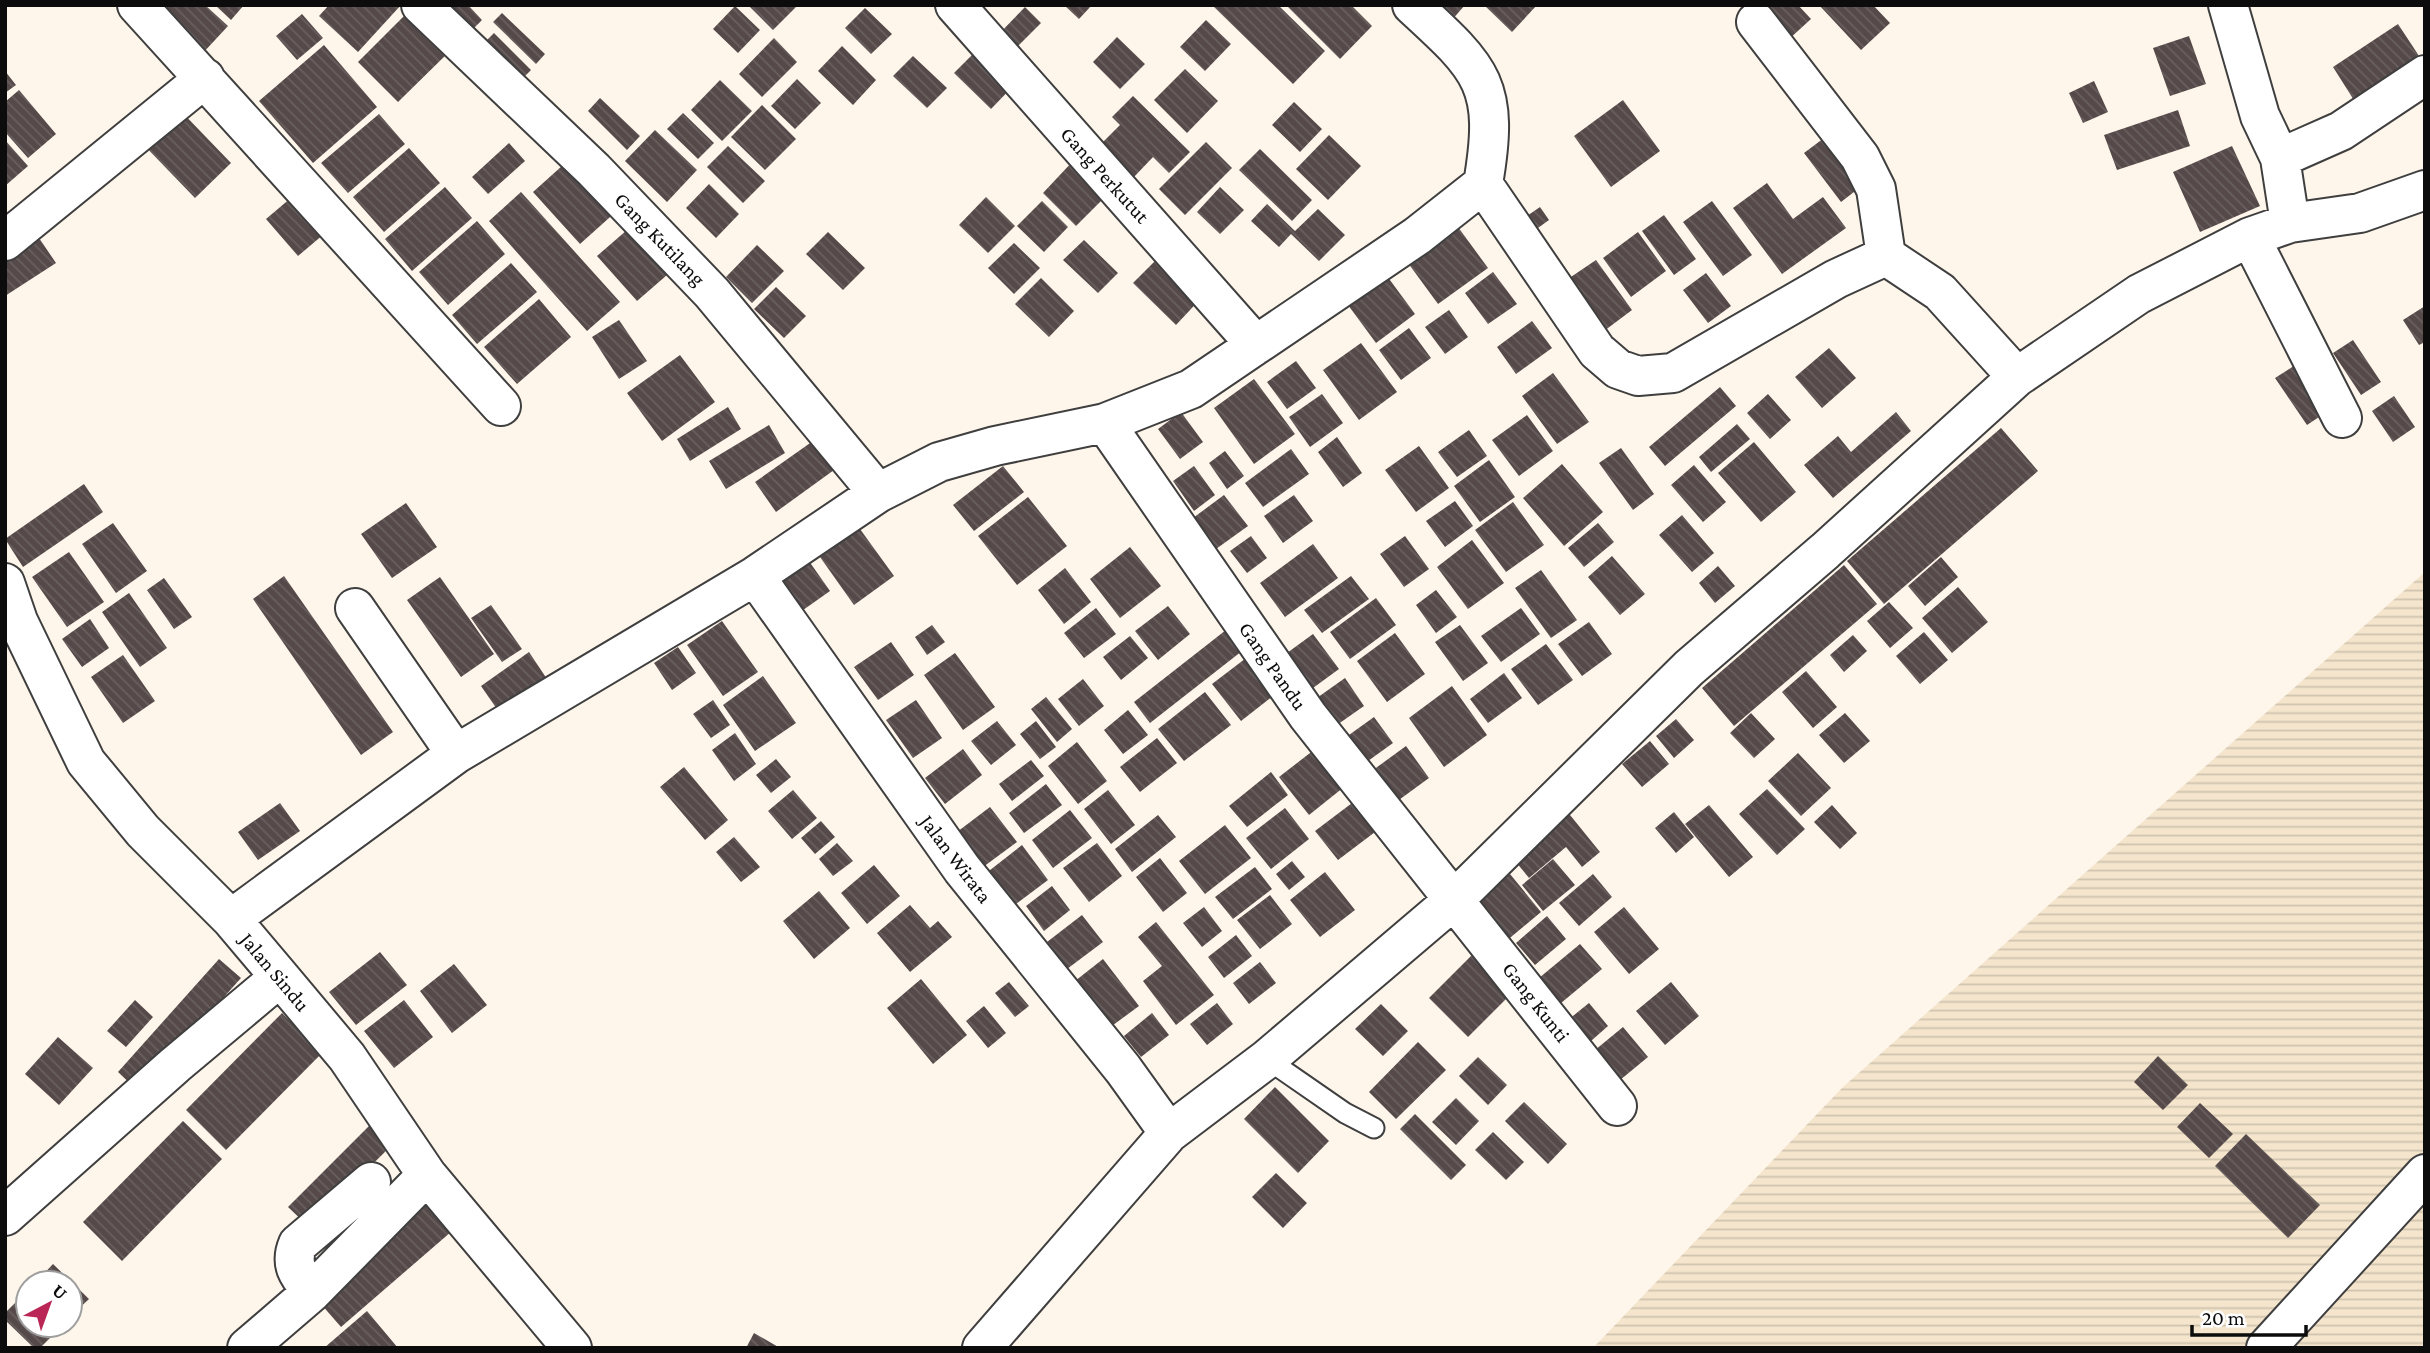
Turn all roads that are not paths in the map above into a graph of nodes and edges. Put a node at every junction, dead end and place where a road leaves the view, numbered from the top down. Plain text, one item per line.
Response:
1 (137, 5) edge
2 (421, 5) edge
3 (955, 5) edge
4 (1412, 5) edge
5 (2228, 5) edge
6 (1756, 22) dead end
7 (2425, 75) edge
8 (205, 78) junction
9 (2280, 158) junction
10 (1483, 184) junction
11 (2425, 190) edge
12 (2290, 223) junction
13 (2250, 237) junction
14 (5, 241) edge
15 (1886, 256) junction
16 (1255, 345) junction
17 (2017, 377) junction
18 (502, 406) dead end
19 (2342, 418) dead end
20 (1105, 424) junction
21 (878, 493) junction
22 (755, 576) junction
23 (5, 583) edge
24 (355, 608) dead end
25 (456, 754) junction
26 (1455, 898) junction
27 (231, 919) junction
28 (280, 977) junction
29 (1267, 1059) junction
30 (1617, 1106) dead end
31 (1374, 1128) dead end
32 (1169, 1133) junction
33 (427, 1175) junction
34 (371, 1182) dead end
35 (2418, 1195) edge
36 (9, 1207) edge
37 (312, 1292) junction
38 (247, 1348) edge
39 (572, 1348) edge
40 (982, 1348) edge
41 (2266, 1348) edge

1 - 8 street
2 - 21 street, Gang Kutilang
3 - 16 street, Gang Perkutut
4 - 10 street
5 - 9 street
6 - 15 street
7 - 9 street
8 - 14 street
8 - 18 street
9 - 12 street
10 - 15 street
10 - 16 street
11 - 12 street
12 - 13 street
13 - 17 street
13 - 19 street
15 - 17 street
16 - 20 street
17 - 26 street
20 - 21 street
20 - 26 street, Gang Pandu
21 - 22 street
22 - 25 street
22 - 32 street, Jalan Wirata
23 - 27 street, Jalan Sindu
24 - 25 street
25 - 27 street
26 - 29 street
26 - 30 street, Gang Kunti
27 - 28 street, Jalan Sindu
28 - 33 street, Jalan Sindu
28 - 36 street
29 - 31 lane
29 - 32 street
32 - 40 street
33 - 37 street
33 - 39 street, Jalan Sindu
34 - 37 street
35 - 41 street
37 - 38 street

